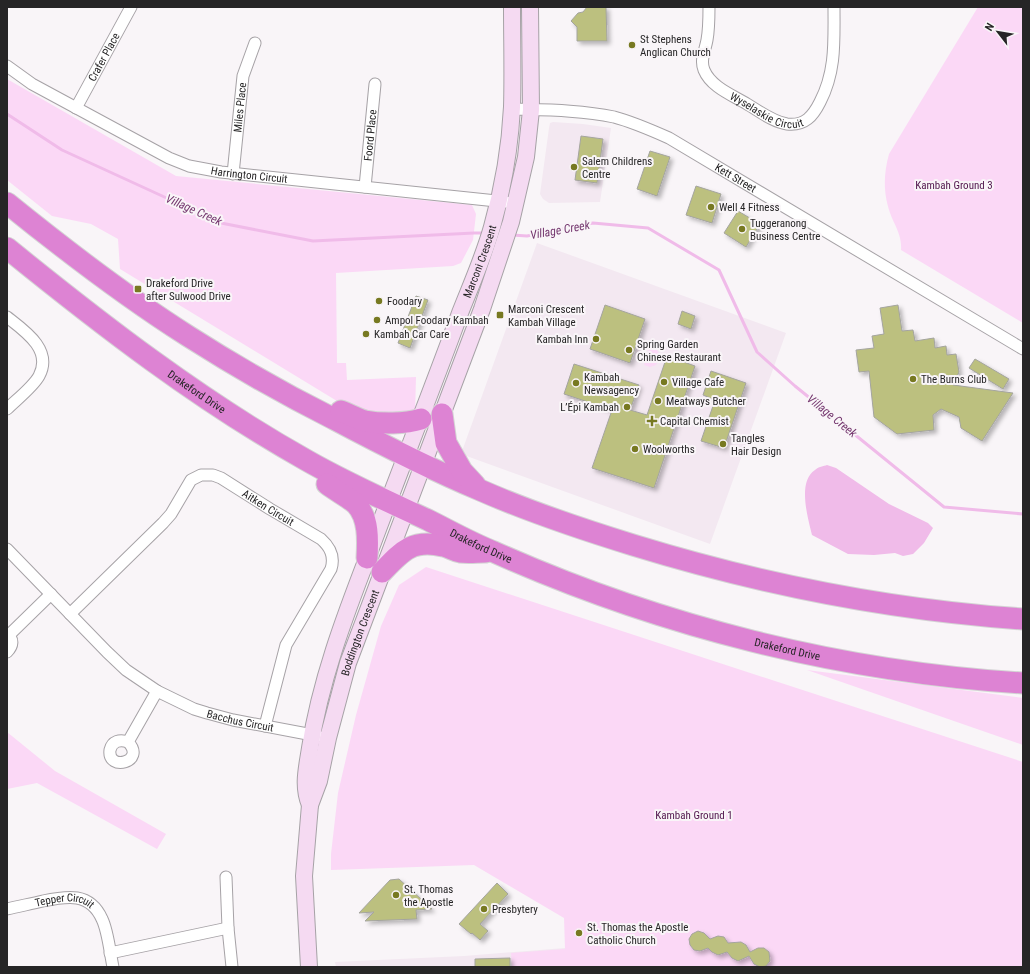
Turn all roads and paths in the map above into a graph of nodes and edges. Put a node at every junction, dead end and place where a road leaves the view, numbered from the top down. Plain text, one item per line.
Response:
1 (131, 7) edge
2 (512, 7) edge
3 (530, 7) edge
4 (709, 7) edge
5 (834, 7) edge
6 (255, 43) dead end
7 (7, 66) edge
8 (375, 84) dead end
9 (76, 108) junction
10 (512, 109) junction
11 (531, 110) junction
12 (233, 174) junction
13 (365, 187) junction
14 (498, 201) junction
15 (7, 204) edge
16 (516, 204) junction
17 (7, 248) edge
18 (7, 317) edge
19 (1023, 349) edge
20 (307, 406) junction
21 (7, 409) edge
22 (442, 414) junction
23 (421, 419) junction
24 (304, 459) junction
25 (414, 459) junction
26 (480, 490) junction
27 (397, 506) junction
28 (7, 549) edge
29 (492, 552) junction
30 (374, 565) junction
31 (51, 594) junction
32 (70, 614) junction
33 (1023, 619) edge
34 (8, 634) edge
35 (7, 652) edge
36 (1023, 684) edge
37 (157, 692) junction
38 (265, 726) junction
39 (320, 737) junction
40 (128, 742) dead end
41 (226, 877) dead end
42 (7, 909) edge
43 (228, 928) junction
44 (110, 953) junction
45 (113, 967) edge
46 (232, 967) edge
47 (309, 967) edge

1 - 9 street, Crafer Place
2 - 10 street, Marconi Crescent
3 - 11 street, Marconi Crescent
4 - 5 street, Wyselaskie Circuit
6 - 12 street, Miles Place
7 - 9 street, Harrington Circuit
8 - 13 street, Foord Place
9 - 12 street, Harrington Circuit
10 - 11 street, Kett Street
10 - 14 street, Marconi Crescent
11 - 16 street, Marconi Crescent
11 - 19 street, Kett Street
12 - 13 street, Harrington Circuit
13 - 14 street, Harrington Circuit
14 - 16 street, Harrington Circuit
14 - 23 street, Marconi Crescent
15 - 20 highway
16 - 22 street, Marconi Crescent
17 - 24 highway, Drakeford Drive
18 - 21 street
20 - 23 highway
20 - 25 highway
22 - 25 street, Marconi Crescent
22 - 26 highway
23 - 25 street, Marconi Crescent
24 - 27 highway, Drakeford Drive
24 - 30 highway
25 - 26 highway
25 - 27 street, Boddington Crescent
26 - 33 highway
27 - 29 highway, Drakeford Drive
27 - 30 street, Boddington Crescent
28 - 31 street, Bacchus Circuit
29 - 30 highway
29 - 36 highway, Drakeford Drive
30 - 39 street, Boddington Crescent
31 - 32 street, Bacchus Circuit
31 - 34 street
32 - 37 street, Bacchus Circuit
32 - 38 street, Aitken Circuit
34 - 35 street
37 - 38 street, Bacchus Circuit
37 - 40 street
38 - 39 street, Bacchus Circuit
39 - 47 street, Boddington Crescent
41 - 43 street
42 - 44 street, Tepper Circuit
43 - 44 street
43 - 46 street
44 - 45 street, Tepper Circuit

